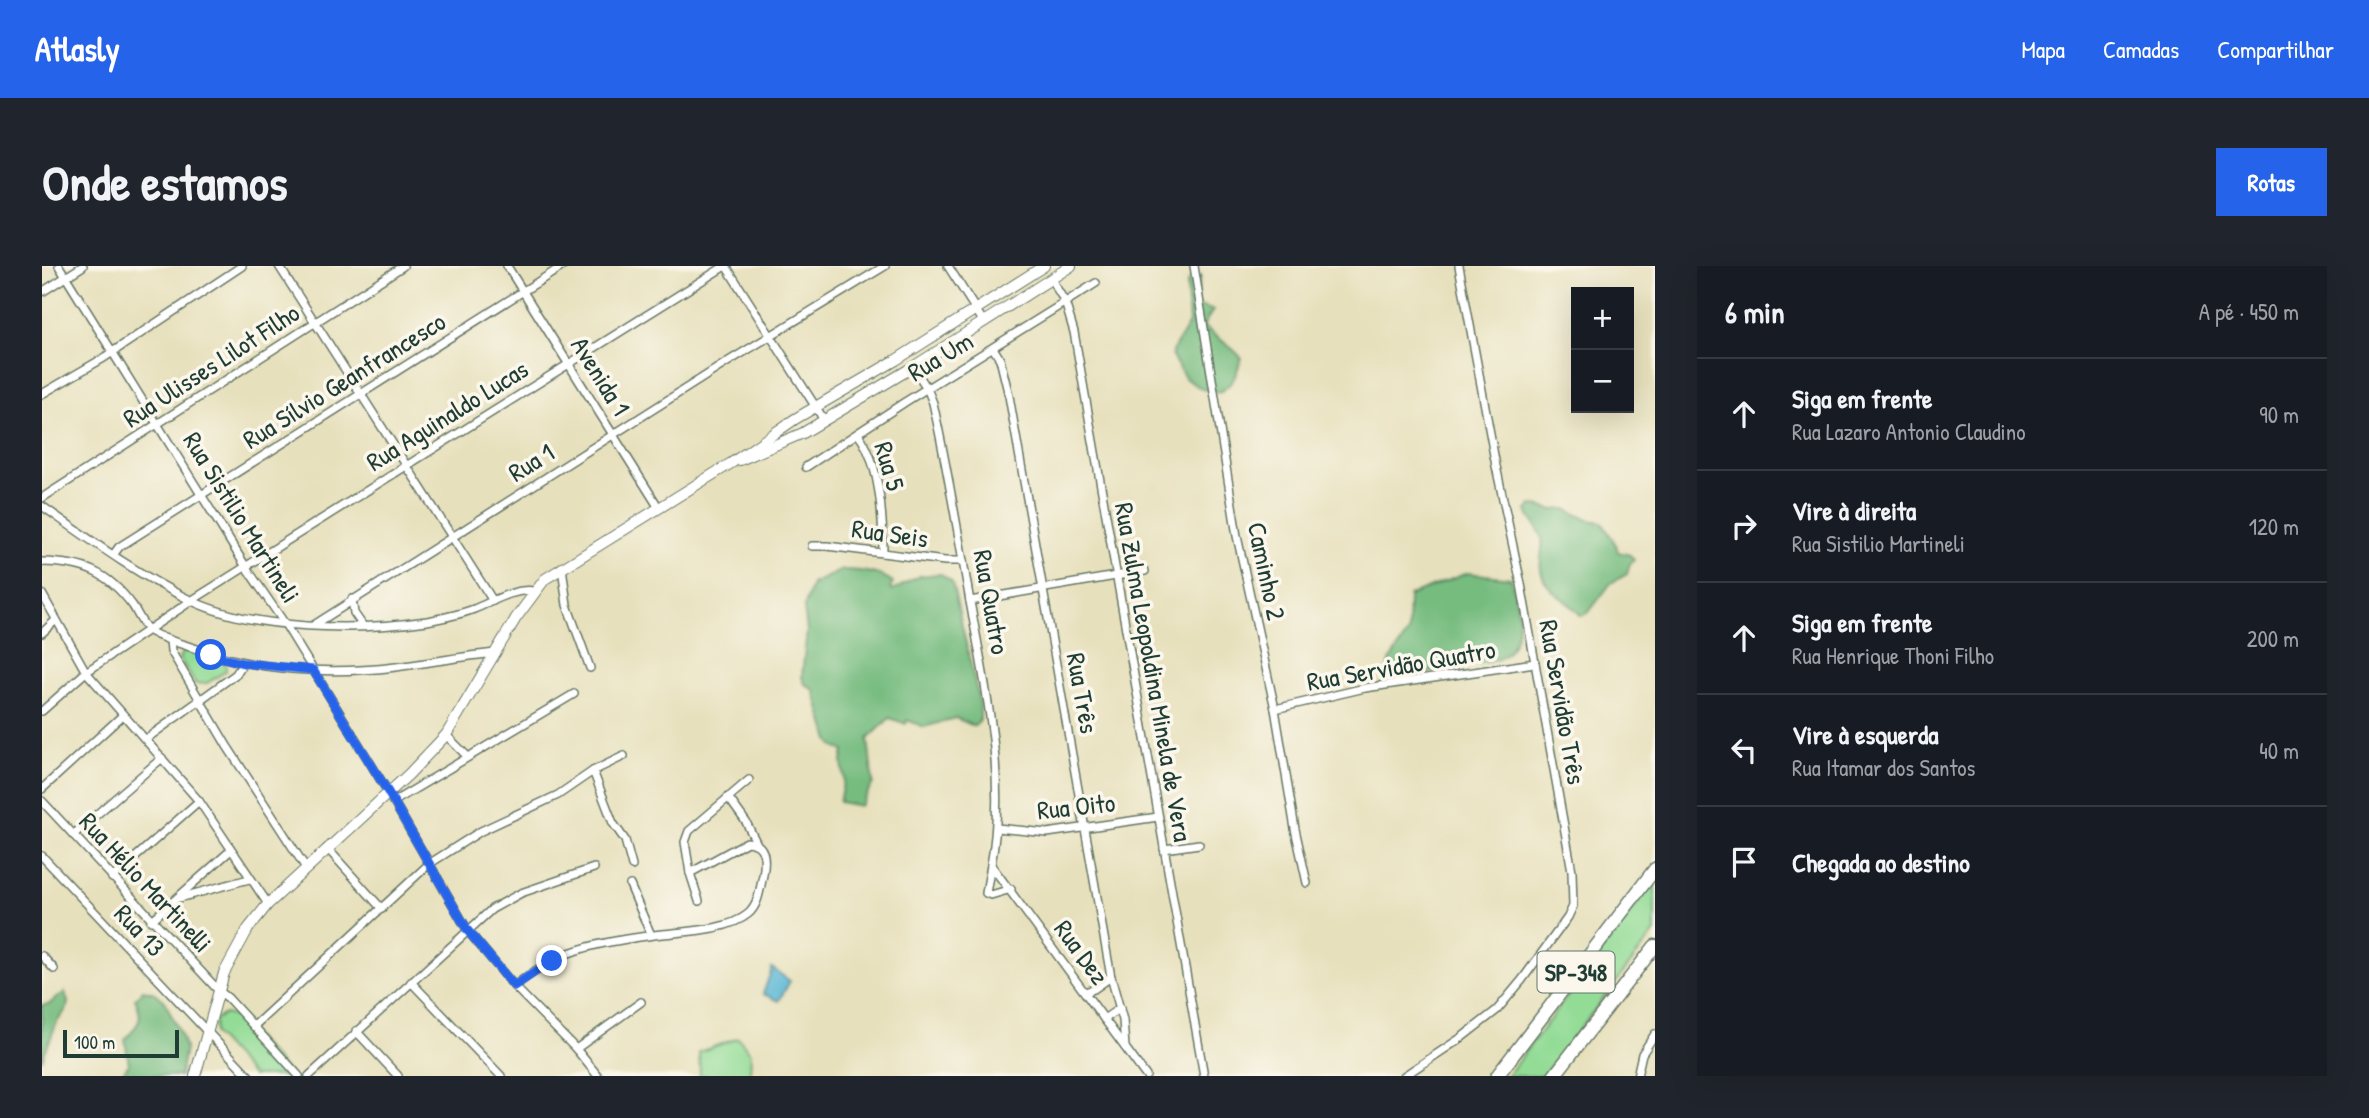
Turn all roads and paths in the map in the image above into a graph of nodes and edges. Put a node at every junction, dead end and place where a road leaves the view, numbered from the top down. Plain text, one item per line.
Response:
1 (59, 266) edge
2 (83, 266) edge
3 (242, 266) edge
4 (279, 266) edge
5 (402, 266) edge
6 (507, 266) edge
7 (563, 266) edge
8 (726, 266) edge
9 (885, 266) edge
10 (948, 266) edge
11 (1044, 266) edge
12 (1071, 266) edge
13 (1194, 266) edge
14 (1459, 266) edge
15 (66, 277) junction
16 (1051, 279) junction
17 (1096, 283) dead end
18 (523, 291) junction
19 (42, 292) edge
20 (1065, 302) junction
21 (975, 309) junction
22 (984, 321) junction
23 (316, 322) junction
24 (771, 337) junction
25 (993, 348) junction
26 (112, 352) junction
27 (568, 363) junction
28 (913, 367) junction
29 (927, 388) junction
30 (42, 394) edge
31 (361, 394) junction
32 (816, 408) junction
33 (824, 421) junction
34 (159, 424) junction
35 (858, 434) junction
36 (614, 435) junction
37 (733, 462) junction
38 (407, 465) junction
39 (806, 467) dead end
40 (203, 495) junction
41 (42, 498) edge
42 (42, 506) edge
43 (659, 508) junction
44 (451, 537) junction
45 (812, 546) dead end
46 (883, 553) junction
47 (114, 554) junction
48 (963, 561) junction
49 (42, 562) edge
50 (246, 567) junction
51 (562, 567) junction
52 (1145, 572) dead end
53 (1115, 576) junction
54 (1042, 589) junction
55 (534, 591) junction
56 (42, 594) edge
57 (352, 599) junction
58 (191, 601) junction
59 (493, 601) junction
60 (970, 601) junction
61 (56, 620) junction
62 (285, 624) junction
63 (314, 625) junction
64 (363, 626) junction
65 (149, 631) junction
66 (42, 633) edge
67 (170, 640) junction
68 (496, 653) junction
69 (243, 663) junction
70 (1535, 663) junction
71 (590, 668) dead end
72 (313, 670) junction
73 (86, 672) junction
74 (574, 694) dead end
75 (201, 699) junction
76 (1275, 709) junction
77 (42, 711) edge
78 (123, 715) junction
79 (446, 735) junction
80 (146, 739) junction
81 (467, 756) junction
82 (624, 756) dead end
83 (162, 758) junction
84 (593, 771) junction
85 (749, 780) dead end
86 (42, 789) edge
87 (391, 797) junction
88 (728, 797) junction
89 (42, 801) edge
90 (199, 801) junction
91 (1158, 817) junction
92 (997, 828) junction
93 (1085, 829) junction
94 (73, 835) junction
95 (757, 844) junction
96 (1199, 844) dead end
97 (327, 848) junction
98 (1164, 849) junction
99 (231, 850) junction
100 (42, 856) edge
101 (429, 864) junction
102 (50, 865) junction
103 (992, 865) junction
104 (632, 866) dead end
105 (306, 868) junction
106 (594, 869) dead end
107 (1655, 869) edge
108 (42, 872) edge
109 (690, 873) junction
110 (112, 878) junction
111 (249, 879) junction
112 (1307, 883) dead end
113 (630, 885) dead end
114 (1011, 890) junction
115 (175, 899) junction
116 (699, 901) dead end
117 (268, 904) junction
118 (382, 909) junction
119 (151, 921) junction
120 (468, 931) junction
121 (651, 936) junction
122 (1655, 946) edge
123 (42, 956) edge
124 (54, 969) dead end
125 (1111, 977) junction
126 (411, 982) junction
127 (514, 986) junction
128 (219, 991) junction
129 (1085, 992) junction
130 (641, 1002) dead end
131 (1120, 1008) junction
132 (1104, 1019) junction
133 (254, 1026) junction
134 (356, 1031) junction
135 (208, 1032) junction
136 (1655, 1034) edge
137 (1125, 1047) junction
138 (576, 1049) junction
139 (195, 1076) edge
140 (248, 1076) edge
141 (299, 1076) edge
142 (309, 1076) edge
143 (398, 1076) edge
144 (501, 1076) edge
145 (598, 1076) edge
146 (1146, 1076) edge
147 (1204, 1076) edge
148 (1404, 1076) edge
149 (1497, 1076) edge
150 (1554, 1076) edge
151 (1637, 1076) edge

1 - 15 street, Rua Sistilio Martineli
2 - 15 street
3 - 26 street
4 - 23 street
5 - 23 street, Rua Ulisses Lilot Filho
6 - 18 street, Avenida 1
7 - 18 street, Rua Sílvio Geanfrancesco
8 - 24 street
8 - 27 street, Rua Aguinaldo Lucas
9 - 24 street, Rua 1
10 - 21 street
11 - 21 main road
12 - 16 main road
13 - 76 street, Caminho 2
14 - 70 street, Rua Servidão Três
15 - 19 street
15 - 26 street, Rua Sistilio Martineli
16 - 20 street, Rua Zulma Leopoldina Minela de Vera
16 - 22 main road
17 - 20 street, Rua Um
18 - 27 street, Avenida 1
18 - 31 street, Rua Sílvio Geanfrancesco
20 - 25 street, Rua Um
20 - 53 street, Rua Zulma Leopoldina Minela de Vera
21 - 22 street
21 - 32 main road
22 - 28 main road
23 - 31 street
23 - 34 street, Rua Ulisses Lilot Filho
24 - 32 street
24 - 36 street, Rua 1
25 - 29 street, Rua Um
25 - 54 street, Rua Três
26 - 30 street
26 - 34 street, Rua Sistilio Martineli
27 - 36 street, Avenida 1
27 - 38 street, Rua Aguinaldo Lucas
28 - 29 street, Rua Quatro
28 - 33 main road
29 - 35 street, Rua Um
29 - 48 street, Rua Quatro
31 - 38 street
31 - 40 street, Rua Sílvio Geanfrancesco
32 - 33 street
32 - 37 main road
33 - 37 main road
34 - 40 street, Rua Sistilio Martineli
34 - 41 street, Rua Ulisses Lilot Filho
35 - 39 street, Rua Um
35 - 46 street, Rua 5
36 - 43 street, Avenida 1
36 - 44 street, Rua 1
37 - 43 main road
38 - 44 street
38 - 50 street, Rua Aguinaldo Lucas
40 - 47 street, Rua Sílvio Geanfrancesco
40 - 50 street, Rua Sistilio Martineli
42 - 47 street
43 - 51 main road
44 - 57 street, Rua 1
44 - 59 street
45 - 46 street, Rua Seis
46 - 48 street, Rua Seis
47 - 58 street
48 - 60 street, Rua Quatro
49 - 65 street
50 - 58 street, Rua Aguinaldo Lucas
50 - 62 street, Rua Sistilio Martineli
51 - 55 main road
51 - 71 street
52 - 53 street
53 - 54 street
53 - 91 street, Rua Zulma Leopoldina Minela de Vera
54 - 60 street
54 - 93 street, Rua Três
55 - 59 street
55 - 68 main road
56 - 61 street
57 - 63 street, Rua 1
57 - 64 street
58 - 62 street
58 - 65 street, Rua Aguinaldo Lucas
59 - 64 street
60 - 92 street, Rua Quatro
61 - 66 street
61 - 73 street
62 - 63 street
62 - 72 street, Rua Sistilio Martineli
63 - 64 street
65 - 67 street
65 - 73 street, Rua Aguinaldo Lucas
67 - 69 street
67 - 75 street
68 - 72 street
68 - 79 main road
69 - 72 street
69 - 75 street
70 - 76 street, Rua Servidão Quatro
70 - 148 street, Rua Servidão Três
72 - 87 street, Rua Sistilio Martineli
73 - 77 street, Rua Aguinaldo Lucas
73 - 78 street
74 - 81 street
75 - 80 street
75 - 105 street
76 - 112 street, Caminho 2
78 - 80 street
78 - 86 street
79 - 81 street
79 - 87 main road
80 - 83 street
81 - 87 street
82 - 84 street
83 - 90 street
83 - 94 street
84 - 101 street
84 - 104 street
85 - 88 street
87 - 97 main road
87 - 101 street, Rua Sistilio Martineli
88 - 95 street
88 - 109 street
89 - 94 street, Rua Hélio Martinelli
90 - 99 street
90 - 110 street
91 - 93 street, Rua Oito
91 - 98 street, Rua Zulma Leopoldina Minela de Vera
92 - 93 street, Rua Oito
92 - 103 street, Rua Quatro
93 - 125 street, Rua Três
94 - 110 street, Rua Hélio Martinelli
95 - 109 street
95 - 121 street
96 - 98 street
97 - 105 main road
97 - 118 street
98 - 147 street, Rua Zulma Leopoldina Minela de Vera
99 - 111 street
99 - 115 street
100 - 102 street, Rua 13
101 - 118 street
101 - 120 street, Rua Sistilio Martineli
102 - 108 street
102 - 135 street, Rua 13
103 - 114 street, Rua Dez
103 - 114 street
105 - 117 main road
106 - 120 street
107 - 149 highway, SP-348
109 - 116 street
110 - 119 street, Rua Hélio Martinelli
111 - 115 street
111 - 117 street
113 - 121 street
114 - 129 street, Rua Dez
115 - 119 street
117 - 128 main road
118 - 133 street
119 - 128 street, Rua Hélio Martinelli
120 - 126 street
120 - 127 street, Rua Sistilio Martineli
121 - 127 street
122 - 150 highway, SP-348
123 - 124 street
125 - 129 street
125 - 131 street, Rua Três
126 - 134 street
126 - 144 street
127 - 138 street, Rua Sistilio Martineli
128 - 133 street, Rua Hélio Martinelli
128 - 135 main road
129 - 132 street, Rua Dez
130 - 138 street
131 - 132 street
131 - 137 street, Rua Três
132 - 137 street, Rua Dez
133 - 141 street, Rua Hélio Martinelli
134 - 142 street
134 - 143 street
135 - 139 main road
135 - 140 street, Rua 13
136 - 151 street
137 - 146 street, Rua Dez
138 - 145 street, Rua Sistilio Martineli

